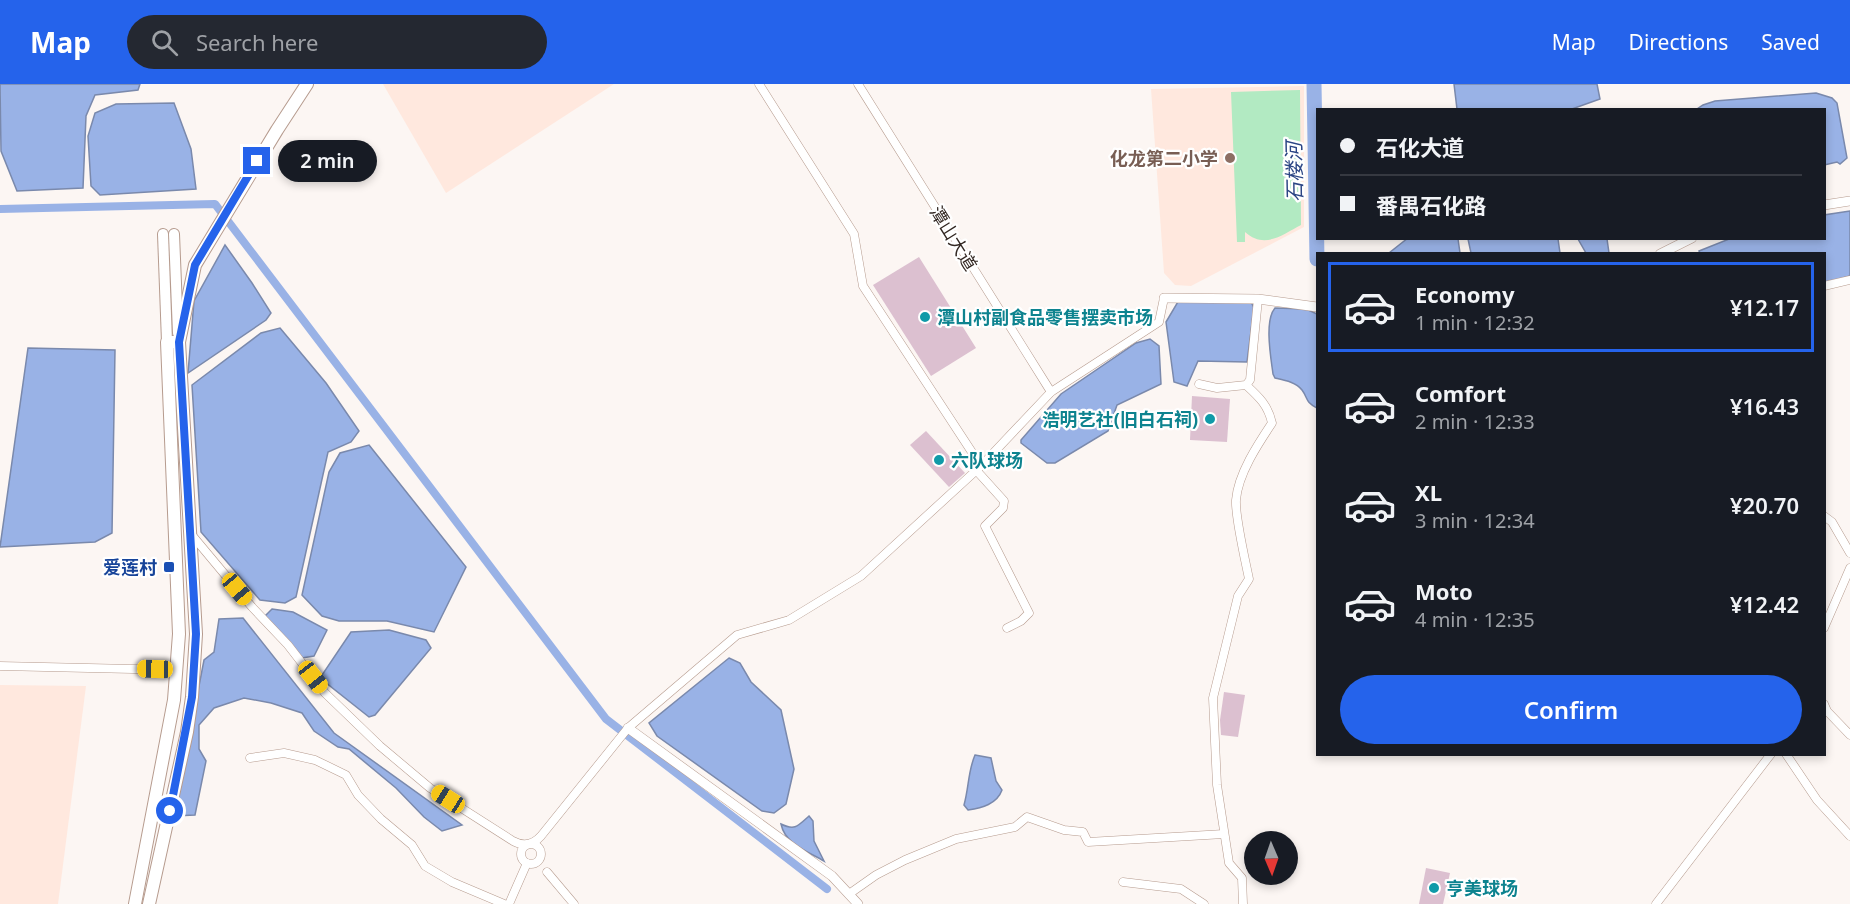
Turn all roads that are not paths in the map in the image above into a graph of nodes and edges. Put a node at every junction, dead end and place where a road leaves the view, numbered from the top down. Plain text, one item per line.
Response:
1 (307, 84) edge
2 (759, 84) edge
3 (858, 84) edge
4 (1850, 201) edge
5 (1826, 205) edge
6 (169, 234) dead end
7 (1688, 240) edge
8 (1664, 252) edge
9 (1850, 280) edge
10 (1826, 286) edge
11 (1164, 298) joint
12 (1257, 299) junction
13 (1314, 306) edge
14 (173, 342) junction
15 (1199, 384) dead end
16 (1246, 385) junction
17 (1051, 392) junction
18 (979, 468) junction
19 (1826, 518) edge
20 (191, 534) junction
21 (1850, 553) edge
22 (1850, 568) edge
23 (1826, 623) edge
24 (1007, 628) dead end
25 (0, 666) edge
26 (177, 670) junction
27 (1826, 709) edge
28 (628, 728) junction
29 (1850, 735) edge
30 (1769, 756) edge
31 (1787, 756) edge
32 (250, 758) dead end
33 (1224, 834) junction
34 (541, 836) junction
35 (1850, 836) edge
36 (513, 841) junction
37 (530, 844) junction
38 (540, 853) junction
39 (526, 861) junction
40 (547, 872) junction
41 (1123, 882) dead end
42 (849, 894) junction
43 (135, 904) edge
44 (149, 904) edge
45 (504, 904) edge
46 (509, 904) edge
47 (574, 904) edge
48 (858, 904) edge
49 (1204, 904) edge
50 (1243, 904) edge
51 (1656, 904) edge

1 - 14 main road
2 - 18 street
3 - 17 street, 潭山大道
4 - 5 street
6 - 14 main road
7 - 8 street
9 - 10 street
11 - 12 street
11 - 17 street
12 - 13 street
12 - 16 street
14 - 20 main road
14 - 26 main road
15 - 16 street
16 - 33 street
17 - 18 street
18 - 24 street
18 - 28 street
19 - 21 street
20 - 36 street
20 - 44 main road
22 - 23 street
25 - 26 street
26 - 43 main road
27 - 29 street
28 - 34 street
28 - 42 street
30 - 51 street
31 - 35 street
32 - 45 street
33 - 42 street
33 - 50 street
34 - 37 street
34 - 38 street
36 - 37 street
36 - 39 street
37 - 38 street
37 - 39 street
38 - 39 street
38 - 40 street
39 - 40 street
39 - 46 street
40 - 47 street
41 - 49 street
42 - 48 street

